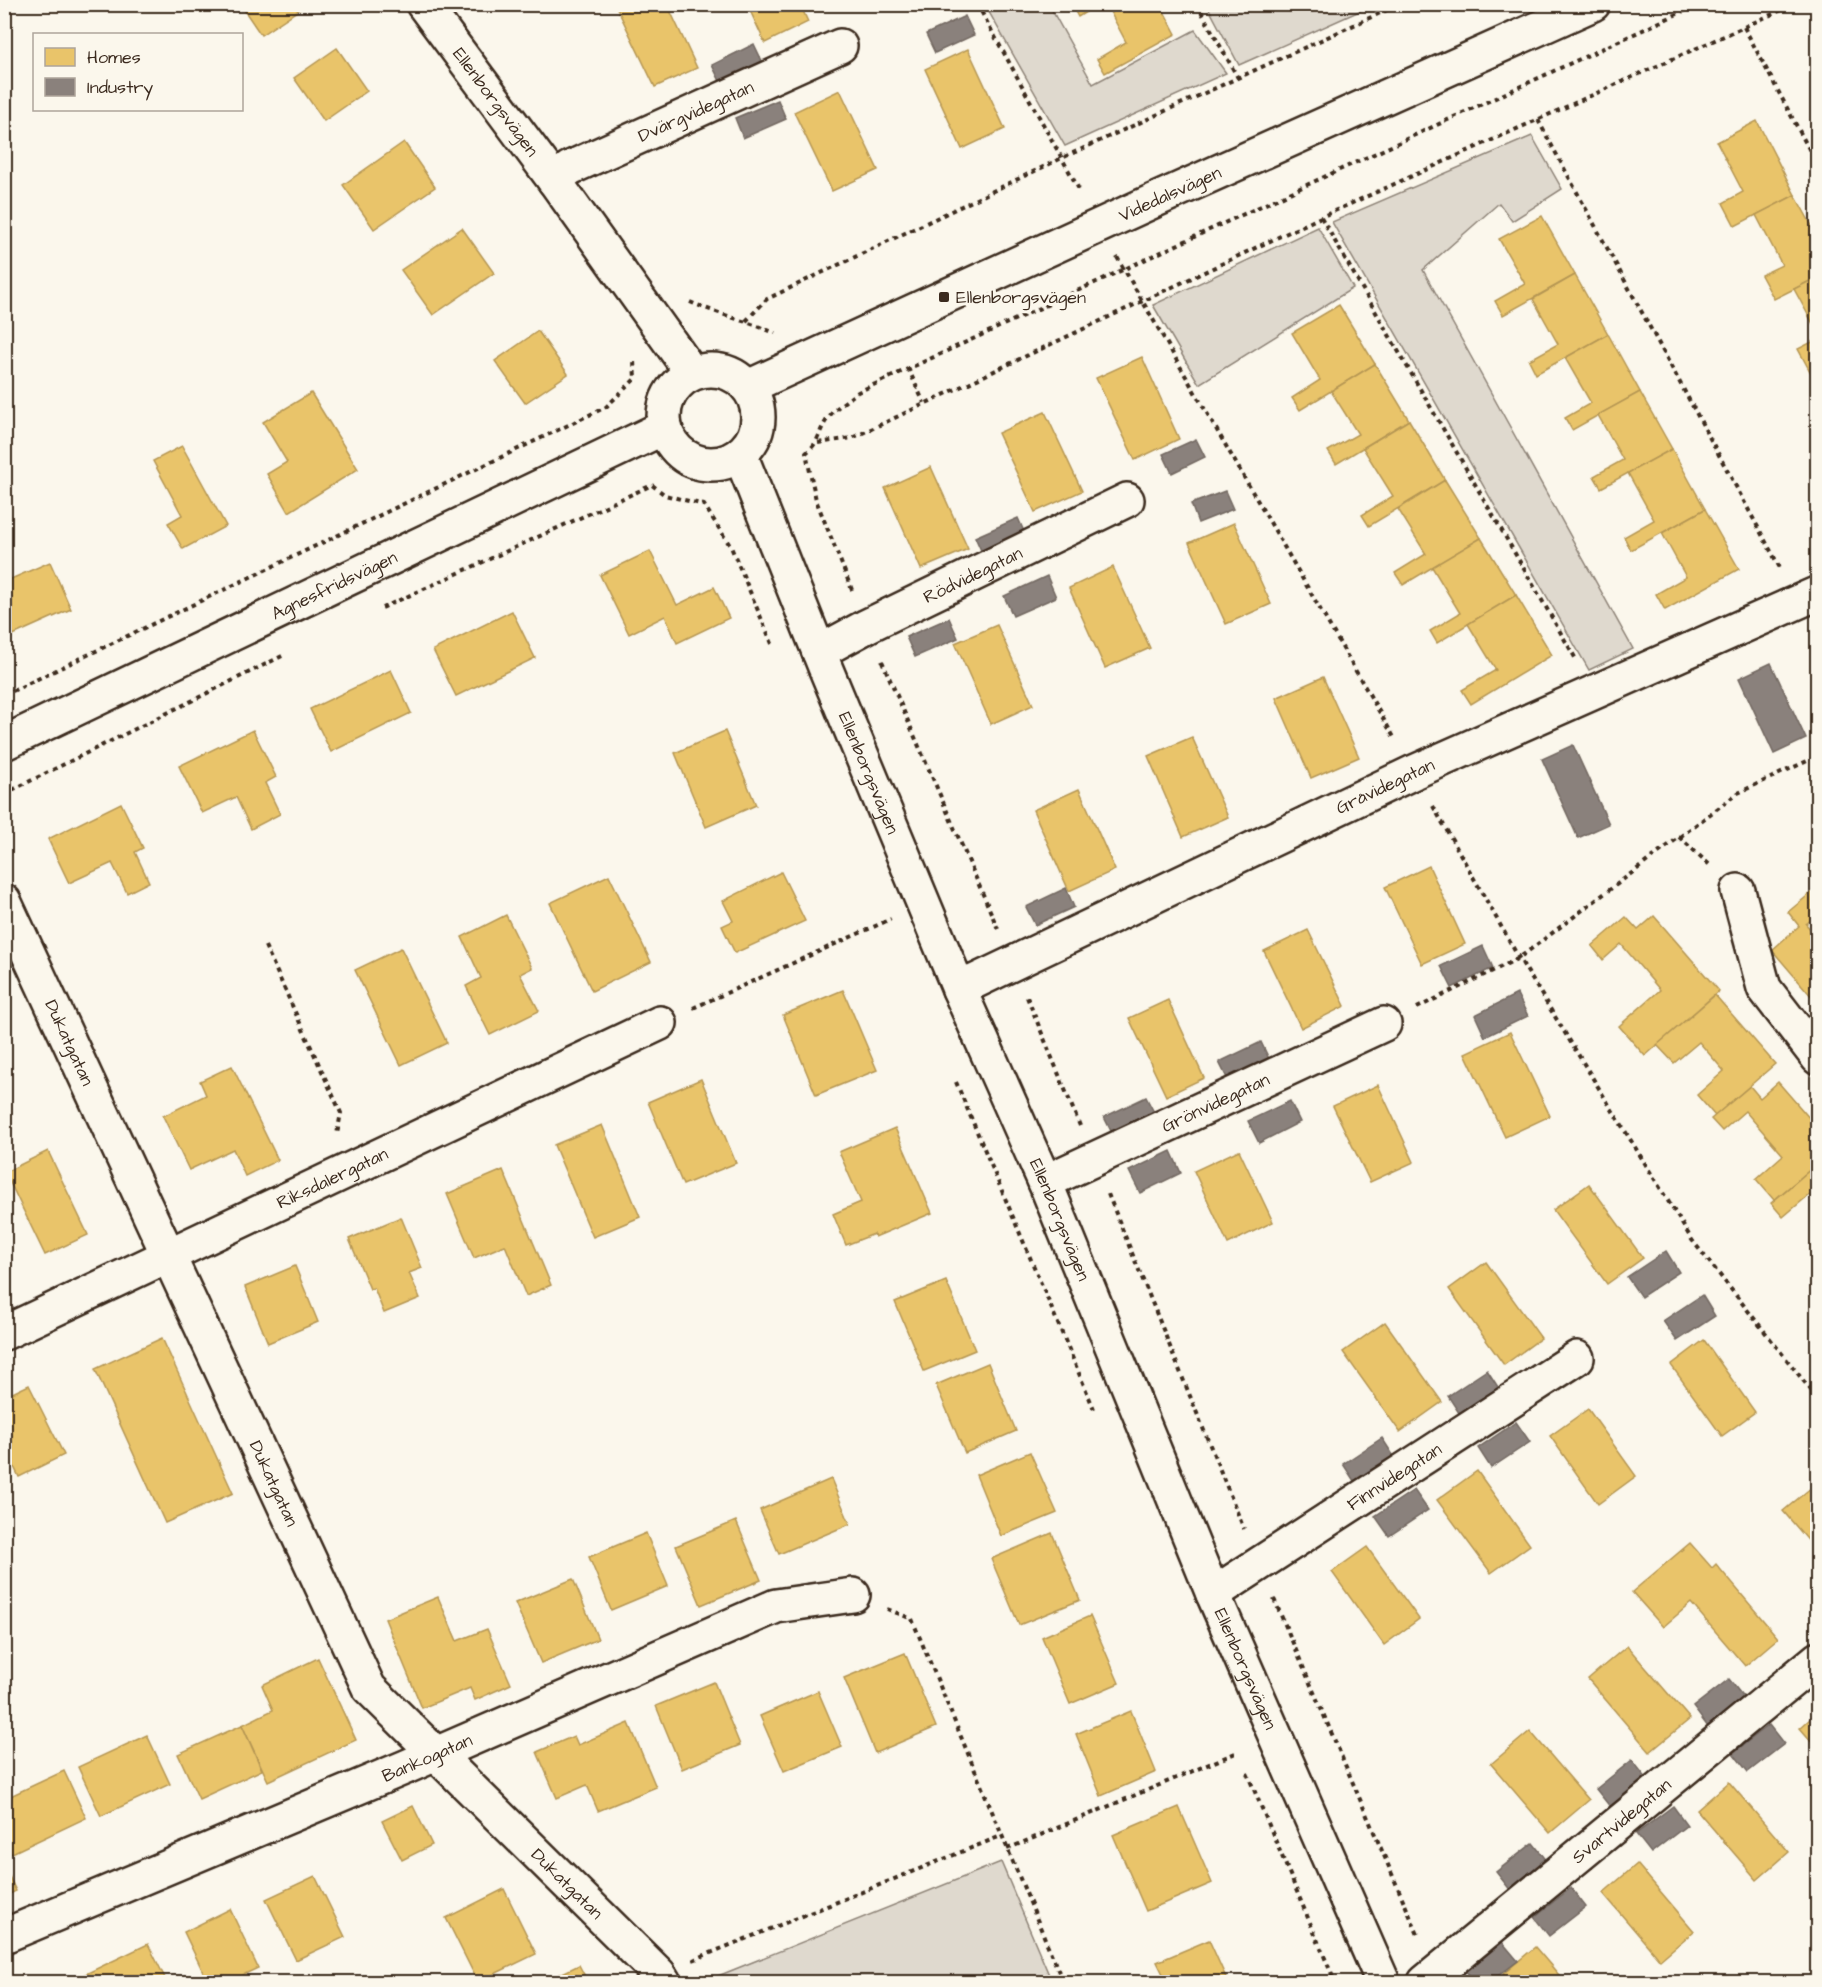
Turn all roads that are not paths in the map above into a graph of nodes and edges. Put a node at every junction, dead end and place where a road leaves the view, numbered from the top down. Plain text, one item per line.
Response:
1 (423, 4) edge
2 (1593, 4) edge
3 (840, 46) dead end
4 (554, 180) junction
5 (692, 374) junction
6 (748, 387) junction
7 (664, 427) junction
8 (740, 454) junction
9 (1127, 500) dead end
10 (1808, 598) edge
11 (819, 652) junction
12 (4, 743) edge
13 (1738, 891) dead end
14 (4, 902) edge
15 (959, 989) junction
16 (660, 1023) road end
17 (1384, 1024) road end
18 (1818, 1058) edge
19 (1045, 1182) junction
20 (169, 1257) junction
21 (4, 1333) edge
22 (1577, 1358) dead end
23 (1213, 1594) junction
24 (853, 1595) road end
25 (1818, 1659) edge
26 (435, 1754) junction
27 (4, 1936) edge
28 (662, 1978) edge
29 (1430, 1978) edge
30 (1383, 1983) edge

1 - 4 street, Ellenborgsvägen
2 - 6 street, Videdalsvägen
3 - 4 street, Dvärgvidegatan
4 - 5 street, Ellenborgsvägen
5 - 6 street
5 - 7 street
6 - 8 street
7 - 8 street
7 - 12 street, Agnesfridsvägen
8 - 11 street, Ellenborgsvägen
9 - 11 street, Rödvidegatan
10 - 15 street, Gråvidegatan
11 - 15 street, Ellenborgsvägen
13 - 18 street
14 - 20 street, Dukatgatan
15 - 19 street, Ellenborgsvägen
16 - 20 street, Riksdalergatan
17 - 19 street, Grönvidegatan
19 - 23 street, Ellenborgsvägen
20 - 21 street, Riksdalergatan
20 - 26 street, Dukatgatan
22 - 23 street, Finnvidegatan
23 - 30 street, Ellenborgsvägen
24 - 26 street, Bankogatan
25 - 29 street, Svartvidegatan
26 - 27 street, Bankogatan
26 - 28 street, Dukatgatan

